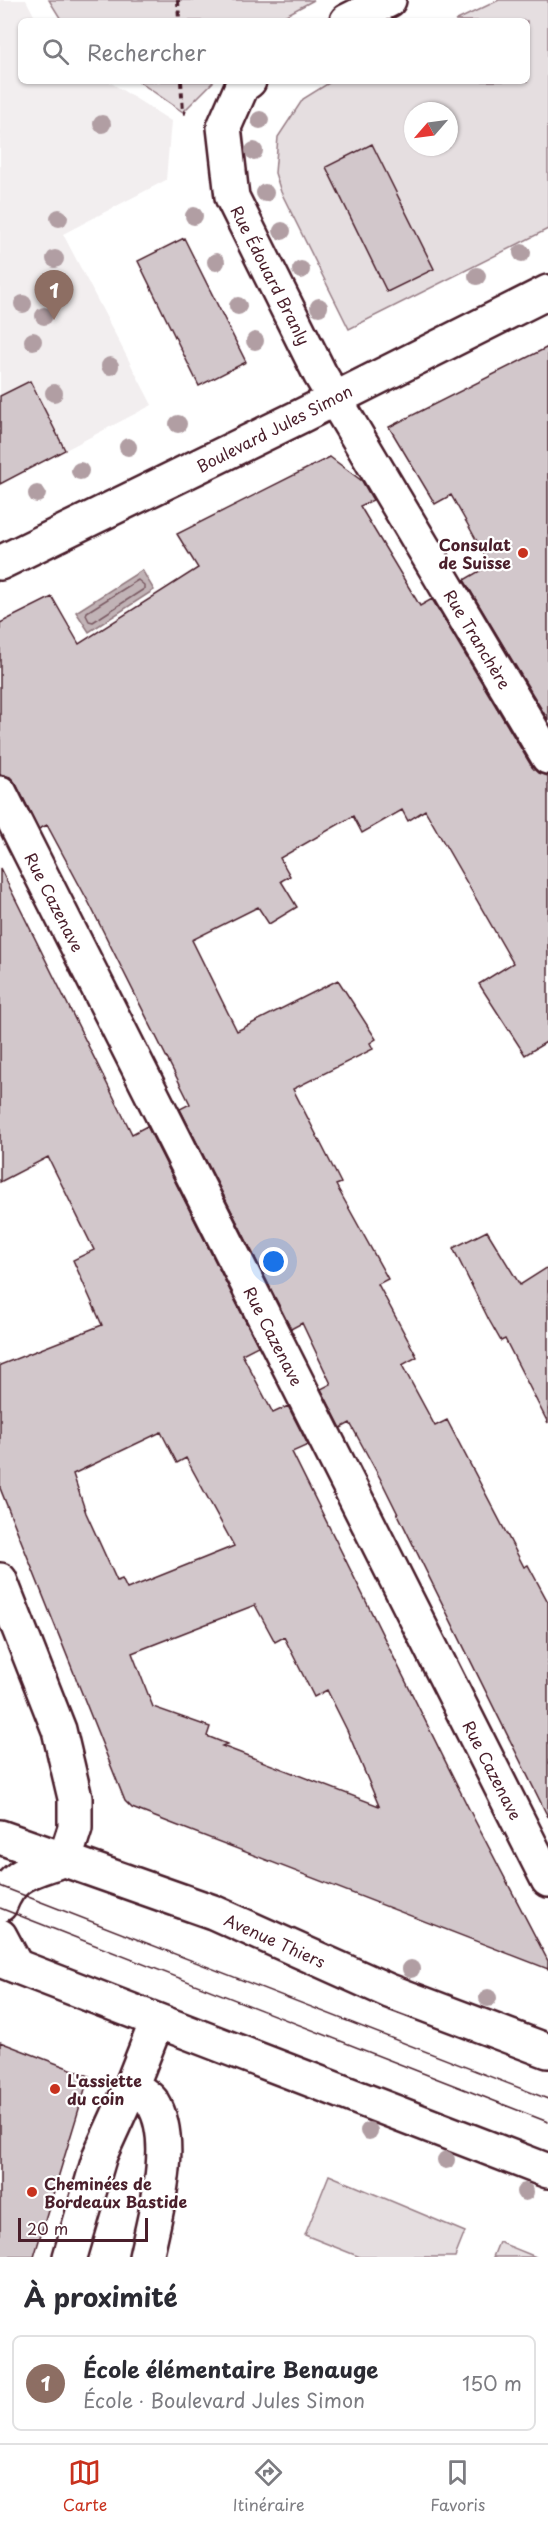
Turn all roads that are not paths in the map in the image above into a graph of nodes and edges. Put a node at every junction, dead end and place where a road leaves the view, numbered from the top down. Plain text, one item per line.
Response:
1 (389, 0) edge
2 (353, 18) edge
3 (245, 84) edge
4 (548, 292) edge
5 (334, 398) junction
6 (0, 563) edge
7 (548, 757) edge
8 (0, 793) edge
9 (0, 1580) edge
10 (0, 1837) edge
11 (65, 1859) junction
12 (548, 1880) edge
13 (0, 1905) edge
14 (0, 1936) edge
15 (8, 1963) edge
16 (157, 2020) junction
17 (548, 2051) edge
18 (131, 2087) junction
19 (548, 2170) edge
20 (70, 2257) edge
21 (146, 2257) edge

1 - 2 street
3 - 5 street, Rue Édouard Branly
4 - 5 street, Boulevard Jules Simon
5 - 6 street, Boulevard Jules Simon
5 - 7 street, Rue Tranchère
8 - 12 street, Rue Cazenave
9 - 11 street
10 - 11 street, Avenue Thiers
11 - 13 street
11 - 17 street, Avenue Thiers
14 - 15 street
15 - 16 street
16 - 18 street
16 - 19 street
18 - 20 street
18 - 21 street

